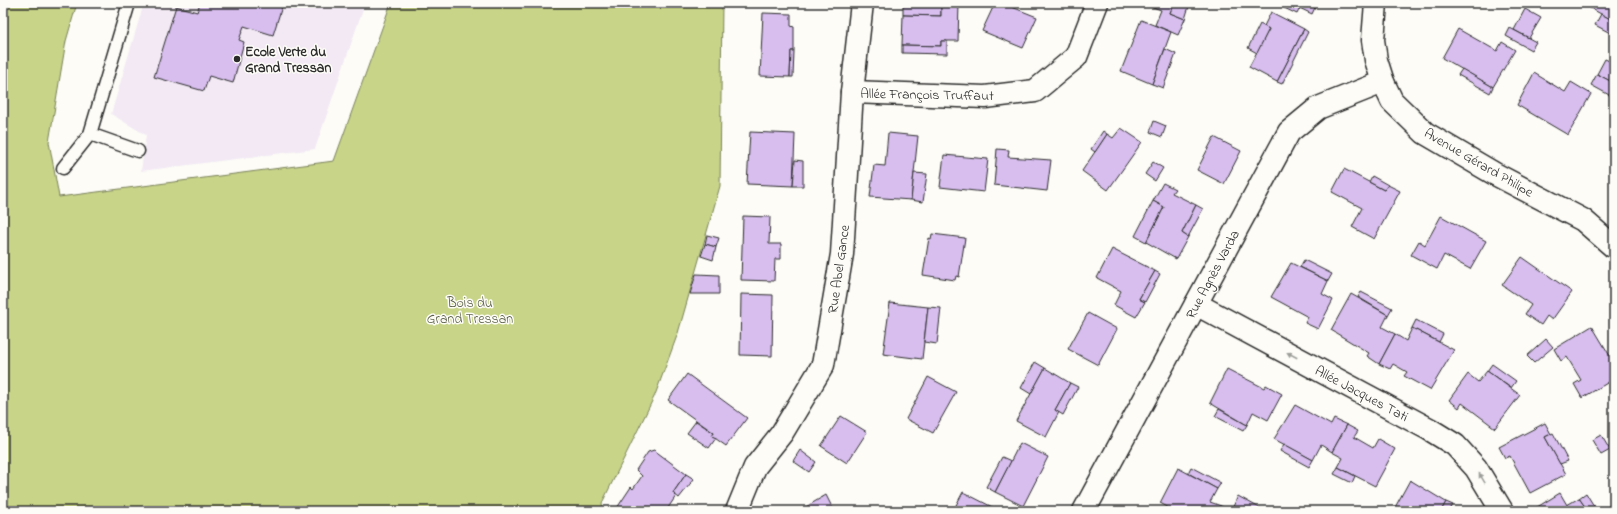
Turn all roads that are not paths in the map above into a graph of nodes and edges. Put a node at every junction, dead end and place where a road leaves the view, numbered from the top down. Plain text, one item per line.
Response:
1 (129, 3) edge
2 (862, 3) edge
3 (1097, 3) edge
4 (1376, 3) edge
5 (1383, 82) junction
6 (852, 92) junction
7 (90, 134) junction
8 (138, 151) dead end
9 (62, 168) dead end
10 (1614, 247) edge
11 (1196, 304) junction
12 (1091, 508) edge
13 (737, 511) edge
14 (1502, 511) edge

1 - 7 lane
2 - 6 street, Rue Abel Gance
3 - 6 street, Allée François Truffaut
4 - 5 street, Avenue Gérard Philipe
5 - 10 street, Avenue Gérard Philipe
5 - 11 street, Rue Agnès Varda
6 - 13 street, Rue Abel Gance
7 - 8 lane
7 - 9 lane
11 - 12 street, Rue Agnès Varda
14 -> 11 street, Allée Jacques Tati

